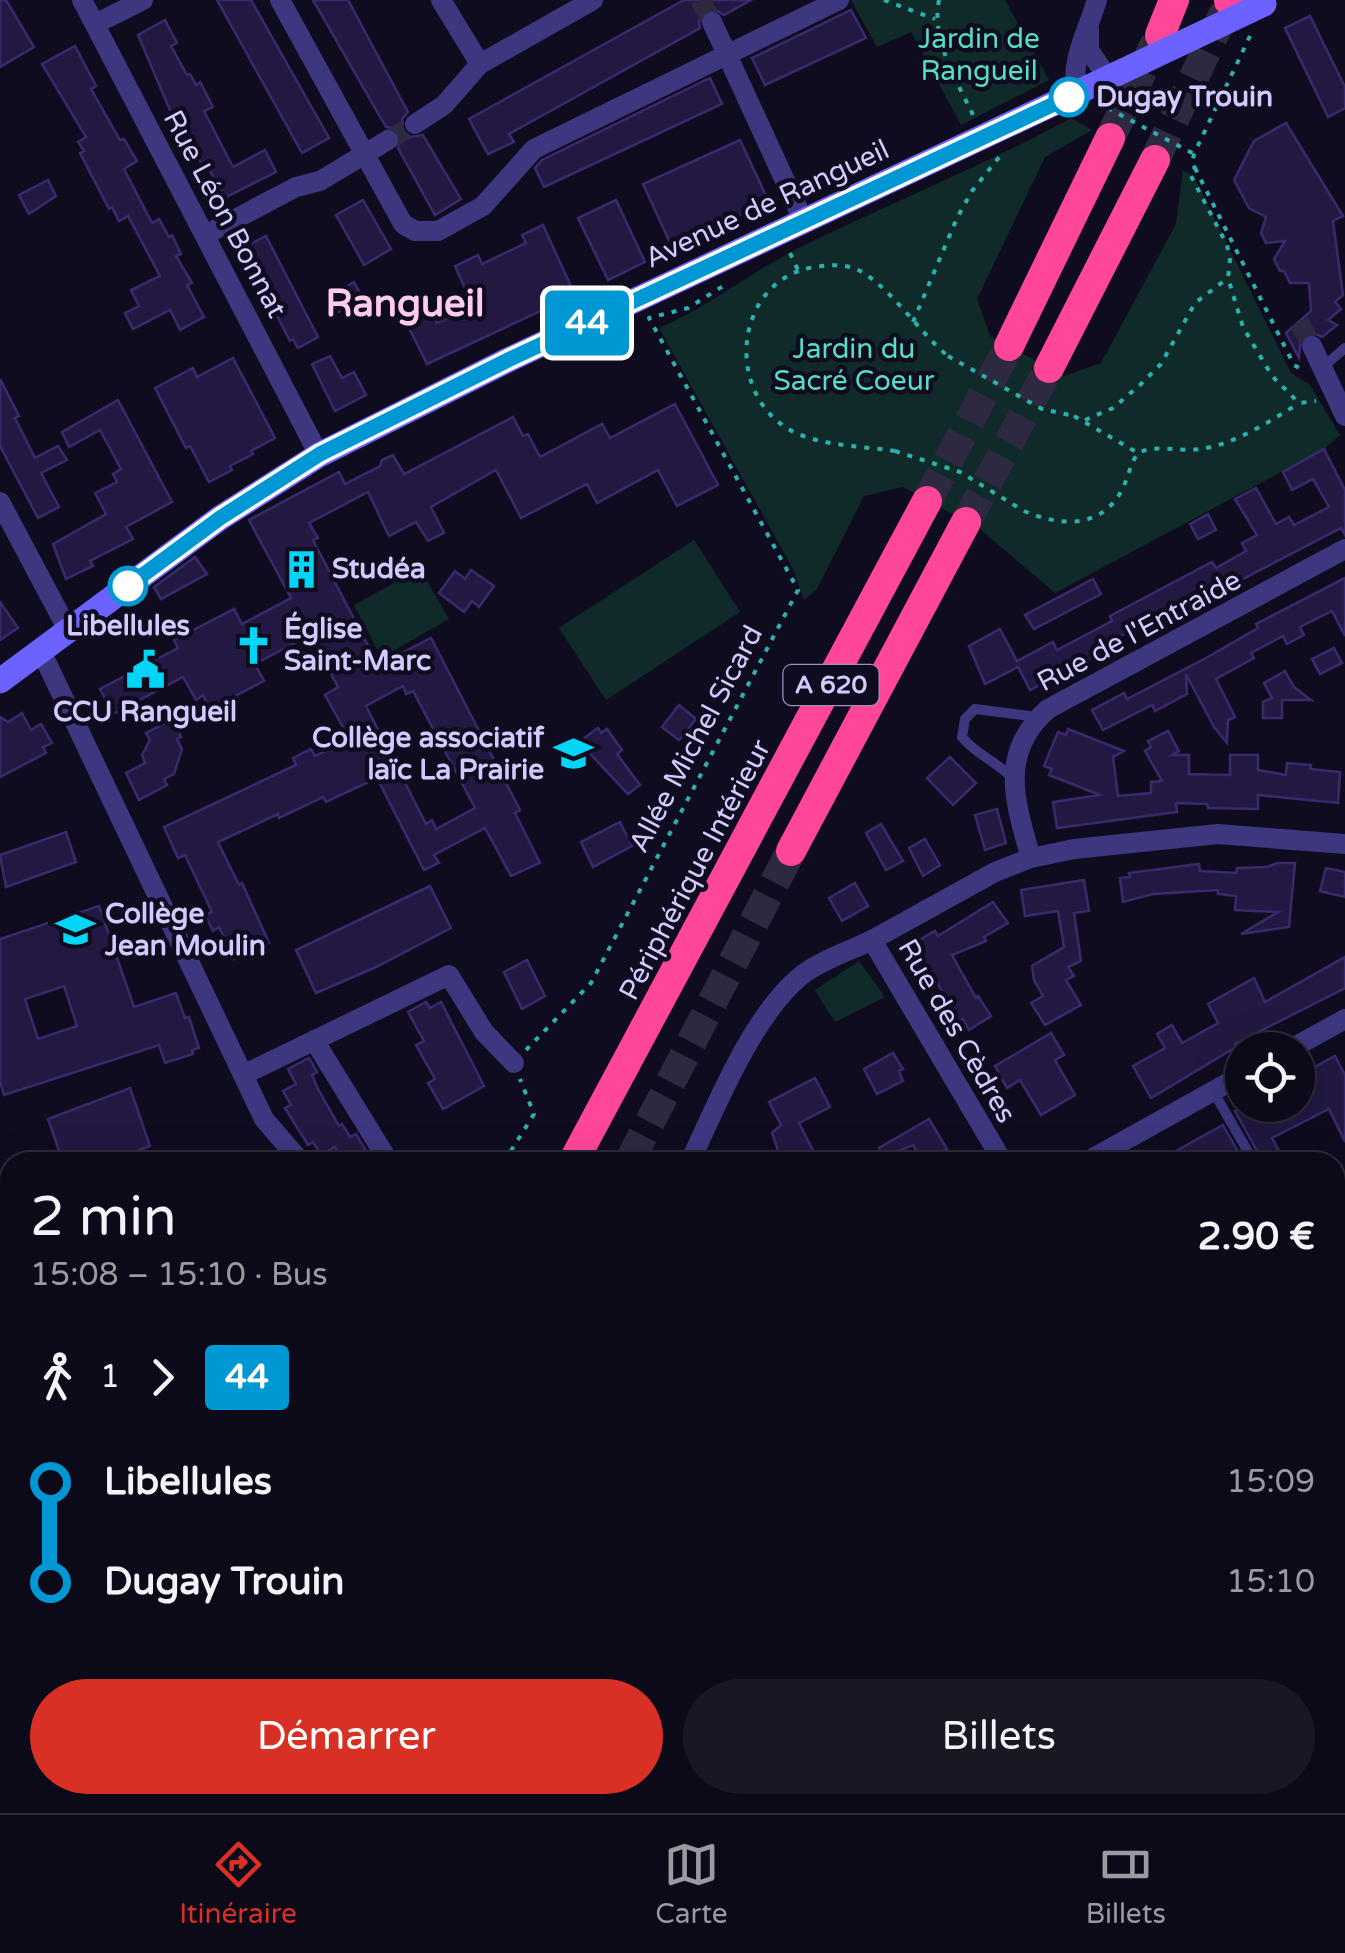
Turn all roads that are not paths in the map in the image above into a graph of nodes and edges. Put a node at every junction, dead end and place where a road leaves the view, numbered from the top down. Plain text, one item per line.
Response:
1 (82, 0) edge
2 (143, 0) edge
3 (280, 0) edge
4 (441, 0) edge
5 (593, 0) edge
6 (840, 0) edge
7 (1096, 0) edge
8 (1174, 0) edge
9 (1268, 2) edge
10 (712, 22) tunnel mouth
11 (95, 24) junction
12 (1089, 26) junction
13 (1160, 35) tunnel mouth
14 (727, 54) junction
15 (480, 64) junction
16 (1094, 90) junction
17 (414, 124) tunnel mouth
18 (1110, 138) tunnel mouth
19 (388, 140) tunnel mouth
20 (366, 155) junction
21 (1156, 160) tunnel mouth
22 (803, 220) junction
23 (206, 235) junction
24 (1009, 346) tunnel mouth
25 (1312, 346) tunnel mouth
26 (1345, 348) edge
27 (1049, 368) tunnel mouth
28 (1322, 368) junction
29 (1345, 416) edge
30 (320, 454) junction
31 (927, 501) tunnel mouth
32 (0, 502) edge
33 (966, 522) tunnel mouth
34 (1345, 549) edge
35 (68, 630) junction
36 (40, 651) junction
37 (0, 682) edge
38 (1038, 717) junction
39 (1013, 778) junction
40 (1345, 844) edge
41 (791, 851) tunnel mouth
42 (1031, 858) junction
43 (872, 940) junction
44 (1345, 1019) edge
45 (652, 1021) junction
46 (1315, 1036) edge
47 (314, 1040) junction
48 (514, 1063) road end
49 (243, 1074) junction
50 (1225, 1085) edge
51 (1214, 1091) junction
52 (292, 1152) edge
53 (382, 1152) edge
54 (556, 1152) edge
55 (579, 1152) edge
56 (695, 1152) edge
57 (997, 1152) edge
58 (1104, 1152) edge
59 (1248, 1152) edge

1 - 11 street, Rue Léon Bonnat
2 - 11 street
3 - 20 street
4 - 15 street
5 - 15 street
6 - 14 street
7 - 12 street
8 - 13 highway
9 - 16 street, Avenue de Rangueil, bridge
10 - 14 street
11 - 23 street, Rue Léon Bonnat
12 - 16 street
12 - 16 street
14 - 20 street
14 - 22 street
15 - 17 street
16 - 22 street, Avenue de Rangueil
18 - 24 highway
19 - 20 street
20 - 23 street
21 - 27 highway
22 - 30 street, Avenue de Rangueil
23 - 30 street, Rue Léon Bonnat
25 - 28 street
26 - 28 lane
28 - 29 street
30 - 35 street, Avenue de Rangueil
31 - 45 highway, Périphérique Intérieur / A 620
32 - 35 street
33 - 41 highway, A 620
34 - 38 street, Rue de l'Entraide
35 - 36 street, Avenue de Rangueil
36 - 37 street, Avenue de Rangueil
36 - 49 street
38 - 39 street, Rue de l'Entraide
38 - 39 lane
39 - 42 street
40 - 42 street, Rue des Cèdres
42 - 43 street, Rue des Cèdres
43 - 56 street
43 - 57 street, Rue des Cèdres
44 - 46 street
45 - 54 highway
45 - 55 highway, Périphérique Intérieur / A 620
47 - 48 street
47 - 49 street
47 - 53 street
49 - 52 street
50 - 51 street
51 - 58 street
51 - 59 lane

